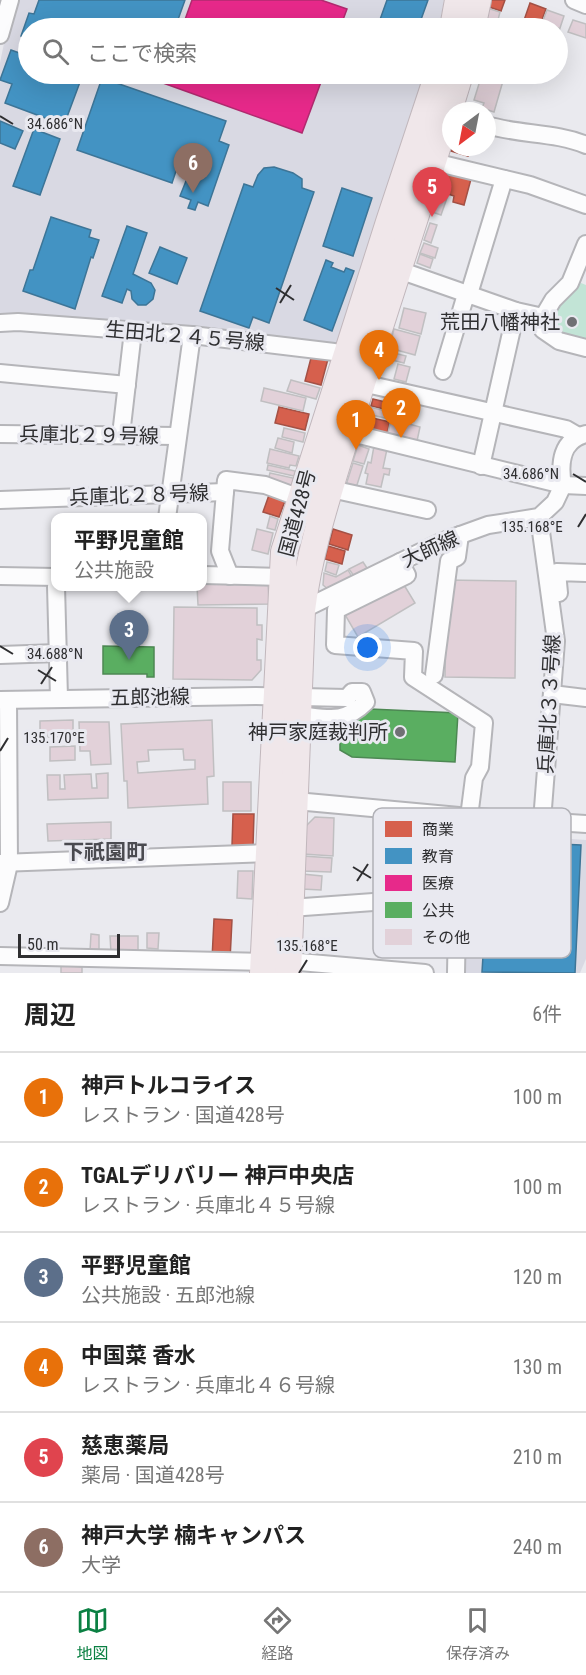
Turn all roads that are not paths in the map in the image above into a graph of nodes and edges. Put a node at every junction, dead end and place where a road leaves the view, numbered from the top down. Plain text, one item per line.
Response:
1 (10, 0) edge
2 (458, 0) edge
3 (477, 0) edge
4 (574, 0) edge
5 (586, 4) edge
6 (455, 18) edge
7 (474, 18) edge
8 (0, 35) edge
9 (435, 84) edge
10 (457, 84) edge
11 (452, 102) edge
12 (496, 128) edge
13 (442, 136) edge
14 (586, 145) edge
15 (434, 162) junction
16 (504, 179) junction
17 (586, 205) edge
18 (586, 244) edge
19 (399, 270) junction
20 (580, 276) edge
21 (469, 294) junction
22 (516, 311) junction
23 (543, 317) junction
24 (0, 323) edge
25 (133, 331) junction
26 (192, 335) junction
27 (586, 348) edge
28 (359, 367) junction
29 (443, 371) dead end
30 (0, 373) edge
31 (127, 385) junction
32 (493, 412) junction
33 (347, 432) junction
34 (0, 434) edge
35 (121, 435) junction
36 (582, 435) edge
37 (177, 436) junction
38 (480, 466) junction
39 (563, 485) junction
40 (586, 486) edge
41 (331, 489) junction
42 (225, 492) junction
43 (170, 495) junction
44 (300, 498) junction
45 (0, 500) edge
46 (427, 510) dead end
47 (168, 513) edge
48 (539, 517) junction
49 (460, 535) junction
50 (400, 562) junction
51 (586, 573) edge
52 (207, 575) edge
53 (0, 576) edge
54 (230, 576) junction
55 (51, 577) edge
56 (282, 577) junction
57 (57, 591) edge
58 (302, 610) junction
59 (555, 630) junction
60 (58, 653) junction
61 (0, 655) edge
62 (435, 675) dead end
63 (552, 694) junction
64 (59, 698) junction
65 (586, 698) edge
66 (4, 700) edge
67 (292, 703) junction
68 (284, 800) junction
69 (373, 808) edge
70 (466, 808) edge
71 (543, 808) edge
72 (571, 823) edge
73 (586, 824) edge
74 (269, 853) junction
75 (3, 861) edge
76 (373, 902) edge
77 (0, 903) edge
78 (291, 908) junction
79 (0, 956) edge
80 (456, 958) edge
81 (275, 967) edge
82 (415, 973) edge
83 (456, 973) edge

1 - 8 street
2 - 6 highway
3 - 7 highway
4 - 5 street
9 - 28 highway, 国道428号
10 - 11 highway, 国道428号
12 - 14 street
13 - 15 highway, 国道428号
15 - 16 street
15 - 19 highway, 国道428号
16 - 17 street
16 - 21 street
18 - 20 street
19 - 21 street
19 - 28 highway, 国道428号
20 - 23 street
21 - 22 street
21 - 29 street
22 - 23 street
22 - 32 street
23 - 27 street
24 - 25 street, 生田北２４５号線
25 - 26 street, 生田北２４５号線
25 - 31 street
26 - 28 street, 生田北２４５号線
26 - 37 street
28 - 32 street, 生田北２４５号線
28 - 33 highway, 国道428号
28 - 44 highway, 国道428号
30 - 31 street
31 - 35 street
32 - 36 street, 生田北２４５号線
32 - 38 street
33 - 38 street
33 - 41 highway, 国道428号
34 - 35 street, 兵庫北２９号線
35 - 37 street, 兵庫北２９号線
36 - 39 street
37 - 43 street
38 - 39 street
39 - 40 street
39 - 48 street
41 - 46 street
41 - 58 highway, 国道428号
42 - 43 street, 兵庫北２８号線
42 - 44 street, 兵庫北２８号線
42 - 54 street
43 - 45 street, 兵庫北２８号線
43 - 47 street
44 - 56 highway, 国道428号
48 - 49 street, 大師線
48 - 59 street, 兵庫北３３号線
49 - 50 street, 大師線
49 - 62 street
50 - 58 street, 大師線
50 - 70 street
51 - 59 street
52 - 54 street
53 - 55 street
54 - 56 street
56 - 67 highway, 国道428号
57 - 60 street
58 - 67 highway, 国道428号
59 - 63 street, 兵庫北３３号線
60 - 61 street
60 - 64 street
63 - 65 street
63 - 71 street, 兵庫北３３号線
64 - 66 street, 五郎池線
64 - 67 street, 五郎池線
66 - 75 street
67 - 68 highway, 国道428号
68 - 69 street
68 - 74 highway, 国道428号
68 - 78 highway, 国道428号
72 - 73 street
74 - 75 street
74 - 81 highway, 国道428号
75 - 77 street
76 - 78 street
78 - 81 highway, 国道428号
79 - 81 street
80 - 83 street
81 - 82 street

